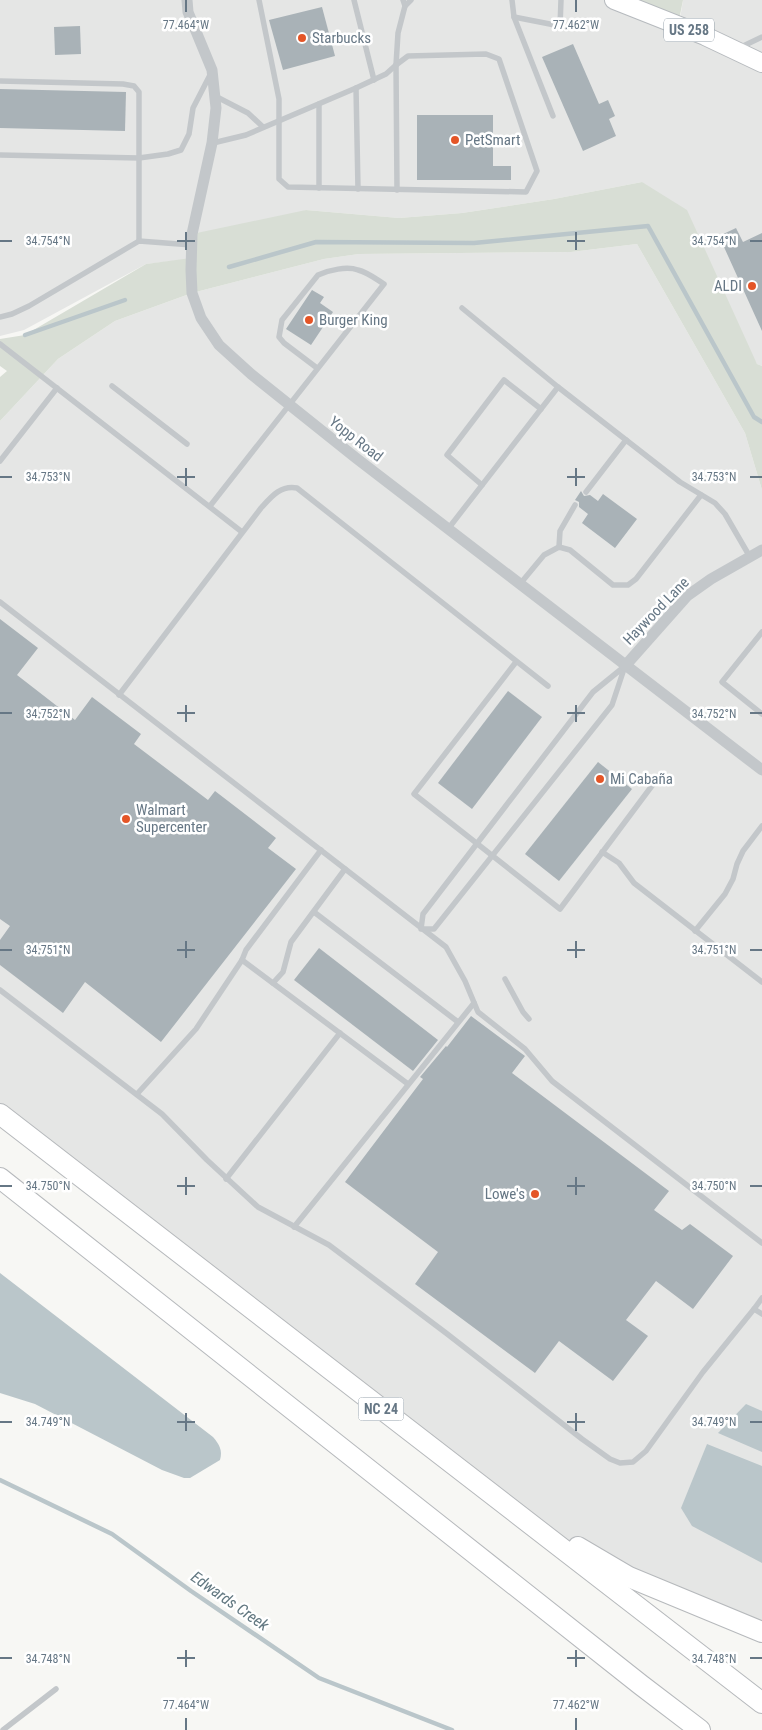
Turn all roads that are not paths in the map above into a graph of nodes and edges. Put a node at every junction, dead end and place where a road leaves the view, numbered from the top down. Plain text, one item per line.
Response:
1 (187, 0) edge
2 (259, 0) edge
3 (354, 0) edge
4 (411, 0) edge
5 (512, 0) edge
6 (561, 0) edge
7 (614, 0) edge
8 (404, 3) edge
9 (514, 17) junction
10 (762, 37) edge
11 (734, 50) junction
12 (762, 63) edge
13 (396, 65) junction
14 (212, 70) junction
15 (374, 80) junction
16 (0, 82) edge
17 (356, 88) junction
18 (215, 96) junction
19 (319, 104) junction
20 (553, 116) dead end
21 (278, 121) junction
22 (263, 127) junction
23 (212, 143) junction
24 (0, 155) edge
25 (139, 158) junction
26 (319, 188) junction
27 (358, 189) junction
28 (397, 190) junction
29 (140, 242) junction
30 (192, 245) junction
31 (462, 308) dead end
32 (0, 317) edge
33 (0, 344) edge
34 (317, 368) junction
35 (112, 386) dead end
36 (558, 386) junction
37 (57, 388) junction
38 (289, 404) junction
39 (541, 409) junction
40 (626, 440) junction
41 (187, 444) dead end
42 (0, 461) edge
43 (482, 485) junction
44 (586, 492) dead end
45 (701, 496) junction
46 (576, 505) dead end
47 (210, 506) junction
48 (448, 529) junction
49 (242, 532) junction
50 (559, 546) junction
51 (762, 550) edge
52 (750, 557) junction
53 (520, 584) junction
54 (0, 602) edge
55 (762, 632) edge
56 (516, 662) junction
57 (625, 666) junction
58 (548, 686) dead end
59 (119, 695) junction
60 (762, 714) edge
61 (762, 770) edge
62 (660, 775) dead end
63 (762, 826) edge
64 (477, 843) junction
65 (321, 850) junction
66 (602, 852) junction
67 (492, 856) junction
68 (345, 869) junction
69 (314, 912) junction
70 (421, 929) junction
71 (695, 931) junction
72 (242, 960) junction
73 (505, 979) dead end
74 (762, 982) edge
75 (273, 983) junction
76 (0, 990) edge
77 (474, 1003) junction
78 (529, 1019) dead end
79 (458, 1022) junction
80 (340, 1033) junction
81 (408, 1084) junction
82 (137, 1094) junction
83 (0, 1114) edge
84 (0, 1178) edge
85 (226, 1179) junction
86 (294, 1227) junction
87 (762, 1243) edge
88 (762, 1298) edge
89 (754, 1309) junction
90 (762, 1314) edge
91 (505, 1505) junction
92 (762, 1632) edge
93 (641, 1685) junction
94 (56, 1689) dead end
95 (762, 1703) edge
96 (3, 1730) edge
97 (690, 1730) edge
98 (700, 1730) edge

1 - 14 street, Yopp Road
2 - 21 lane
3 - 15 lane
4 - 8 lane
5 - 9 lane
6 - 9 lane
7 - 11 main road, US 258
8 - 13 lane
9 - 20 lane
10 - 11 lane
11 - 12 main road, US 258
13 - 15 lane
13 - 28 lane
13 - 28 lane
14 - 18 street, Yopp Road
14 - 25 lane
15 - 17 lane
16 - 25 lane
17 - 19 lane
17 - 27 lane
18 - 22 lane
18 - 23 street, Yopp Road
19 - 21 lane
19 - 26 lane
21 - 22 lane
21 - 26 lane
22 - 23 lane
23 - 30 street, Yopp Road
24 - 25 lane
25 - 29 lane
26 - 27 lane
27 - 28 lane
29 - 30 lane
29 - 32 lane
30 - 38 street, Yopp Road
31 - 36 lane
33 - 37 lane
34 - 34 lane
34 - 38 lane
35 - 41 lane
36 - 39 lane
36 - 40 lane
37 - 42 lane
37 - 47 lane
38 - 47 lane
38 - 48 street, Yopp Road
39 - 43 lane
39 - 43 lane
40 - 44 lane
40 - 45 lane
43 - 48 lane
45 - 50 lane
45 - 52 lane
46 - 50 lane
47 - 49 lane
48 - 53 street, Yopp Road
49 - 56 lane
49 - 59 lane
50 - 53 lane
51 - 52 street, Haywood Lane
52 - 57 street, Haywood Lane
53 - 57 street, Yopp Road
54 - 59 lane
55 - 60 lane
56 - 58 lane
56 - 64 lane
57 - 61 street, Yopp Road
57 - 64 lane
57 - 67 lane
59 - 65 lane
62 - 66 lane
63 - 71 lane
64 - 67 lane
64 - 70 lane
65 - 68 lane
65 - 72 lane
66 - 67 lane
66 - 71 lane
67 - 70 lane
68 - 69 lane
68 - 70 lane
69 - 75 lane
69 - 79 lane
70 - 77 lane
71 - 74 lane
72 - 75 lane
72 - 82 lane
73 - 78 lane
75 - 80 lane
76 - 82 lane
77 - 79 lane
77 - 87 lane
79 - 81 lane
80 - 81 lane
80 - 85 lane
81 - 86 lane
82 - 85 lane
83 - 91 highway, NC 24
84 - 93 highway
85 - 86 lane
86 - 89 lane
88 - 89 lane
89 - 90 lane
91 - 92 highway
91 - 95 highway, NC 24
93 - 97 highway
93 - 98 highway
94 - 96 lane

